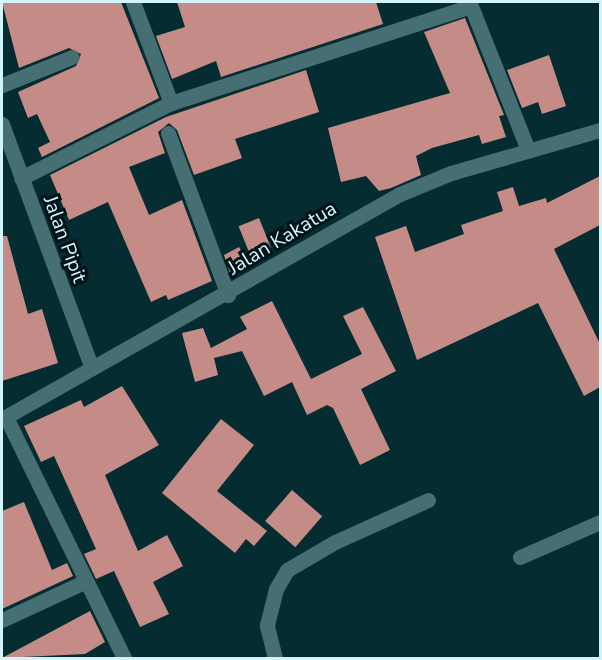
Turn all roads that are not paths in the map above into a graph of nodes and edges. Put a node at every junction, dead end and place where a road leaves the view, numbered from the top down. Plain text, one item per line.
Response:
1 (133, 2) edge
2 (470, 4) edge
3 (72, 57) dead end
4 (2, 85) edge
5 (171, 103) junction
6 (2, 124) edge
7 (600, 130) edge
8 (168, 133) dead end
9 (528, 150) junction
10 (21, 178) junction
11 (228, 295) junction
12 (92, 368) junction
13 (4, 418) edge
14 (428, 500) dead end
15 (600, 522) edge
16 (520, 557) dead end
17 (84, 582) junction
18 (2, 620) edge
19 (124, 658) edge
20 (275, 658) edge

1 - 5 street
2 - 5 street
2 - 9 street
3 - 4 street
5 - 10 street
6 - 10 street, Jalan Pipit
7 - 9 street, Jalan Kakatua
8 - 11 street
9 - 11 street, Jalan Kakatua
10 - 12 street, Jalan Pipit
11 - 12 street, Jalan Kakatua
12 - 13 street, Jalan Kakatua
13 - 17 street
14 - 20 street
15 - 16 street
17 - 18 street
17 - 19 street

